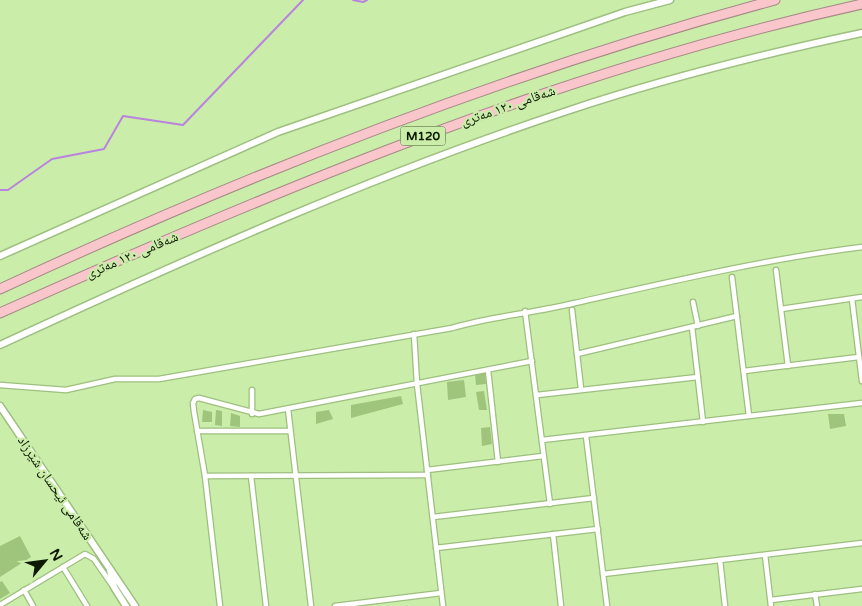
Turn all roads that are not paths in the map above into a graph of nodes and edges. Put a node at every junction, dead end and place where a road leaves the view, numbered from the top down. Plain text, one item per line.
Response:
1 (670, 0) edge
2 (775, 0) edge
3 (862, 4) edge
4 (862, 33) edge
5 (862, 247) edge
6 (0, 256) edge
7 (776, 270) dead end
8 (732, 277) dead end
9 (0, 289) edge
10 (862, 297) edge
11 (852, 299) junction
12 (693, 302) dead end
13 (781, 308) junction
14 (572, 310) dead end
15 (525, 311) junction
16 (0, 313) edge
17 (737, 316) junction
18 (698, 326) junction
19 (692, 327) junction
20 (414, 334) junction
21 (0, 345) edge
22 (577, 354) junction
23 (859, 357) junction
24 (532, 361) junction
25 (788, 366) junction
26 (488, 370) junction
27 (744, 371) junction
28 (698, 377) junction
29 (862, 381) edge
30 (417, 384) junction
31 (0, 386) edge
32 (581, 389) junction
33 (252, 390) dead end
34 (537, 395) junction
35 (862, 403) edge
36 (0, 406) edge
37 (288, 409) junction
38 (252, 414) junction
39 (749, 416) junction
40 (704, 422) junction
41 (197, 431) junction
42 (290, 431) junction
43 (586, 436) junction
44 (542, 440) junction
45 (543, 456) junction
46 (498, 462) junction
47 (427, 472) junction
48 (295, 475) junction
49 (205, 476) junction
50 (251, 476) junction
51 (594, 498) junction
52 (550, 504) junction
53 (433, 517) junction
54 (598, 529) junction
55 (552, 534) junction
56 (862, 543) edge
57 (436, 548) junction
58 (765, 555) junction
59 (720, 560) junction
60 (63, 567) junction
61 (110, 570) junction
62 (603, 574) junction
63 (114, 587) junction
64 (862, 589) edge
65 (24, 590) junction
66 (442, 593) junction
67 (816, 594) junction
68 (397, 598) junction
69 (771, 600) junction
70 (0, 605) edge
71 (34, 606) edge
72 (87, 606) edge
73 (126, 606) edge
74 (135, 606) edge
75 (220, 606) edge
76 (266, 606) edge
77 (311, 606) edge
78 (335, 606) edge
79 (342, 606) edge
80 (398, 606) edge
81 (443, 606) edge
82 (562, 606) edge
83 (607, 606) edge
84 (721, 606) edge
85 (725, 606) edge
86 (771, 606) edge
87 (817, 606) edge

1 - 6 street
2 - 9 highway, شەقامی ١٢٠ مەتری / M120
3 - 16 highway, شەقامی ١٢٠ مەتری / M120
4 - 21 street
5 - 15 street
7 - 13 street
8 - 17 street
10 - 11 street
11 - 13 street
11 - 23 street
12 - 18 street
13 - 25 street
14 - 22 street
15 - 20 street
15 - 24 street
17 - 18 street
17 - 27 street
18 - 19 street
19 - 22 street
19 - 28 street
20 - 30 street
20 - 31 street
22 - 32 street
23 - 25 street
23 - 29 street
24 - 26 street
24 - 34 street
25 - 27 street
26 - 30 street
26 - 46 street
27 - 39 street
28 - 32 street
28 - 40 street
30 - 37 street
30 - 47 street
32 - 34 street
33 - 38 street
34 - 44 street
35 - 39 street
36 - 61 street, شەقامی ئیحسان شێرزاد
37 - 38 street
37 - 42 street
38 - 41 street
39 - 40 street
40 - 43 street
41 - 42 street
41 - 49 street
42 - 48 street
43 - 44 street
43 - 51 street
44 - 45 street
45 - 46 street
45 - 52 street
46 - 47 street
47 - 48 street
47 - 53 street
48 - 50 street
48 - 77 street
49 - 50 street
49 - 75 street
50 - 76 street
51 - 52 street
51 - 54 street
52 - 53 street
53 - 57 street
54 - 55 street
54 - 62 street
55 - 57 street
55 - 82 street
56 - 58 street
57 - 66 street
58 - 59 street
58 - 69 street
59 - 62 street
59 - 85 street
60 - 63 street
60 - 65 street
60 - 72 street
61 - 63 street, شەقامی ئیحسان شێرزاد
61 - 74 street, شەقامی ئیحسان شێرزاد
62 - 83 street
63 - 73 street, شەقامی ئیحسان شێرزاد
64 - 67 street
65 - 70 street
65 - 71 street
66 - 68 street
66 - 81 street
67 - 69 street
67 - 87 street
68 - 79 street
68 - 80 street
69 - 86 street
78 - 79 street
84 - 85 street

